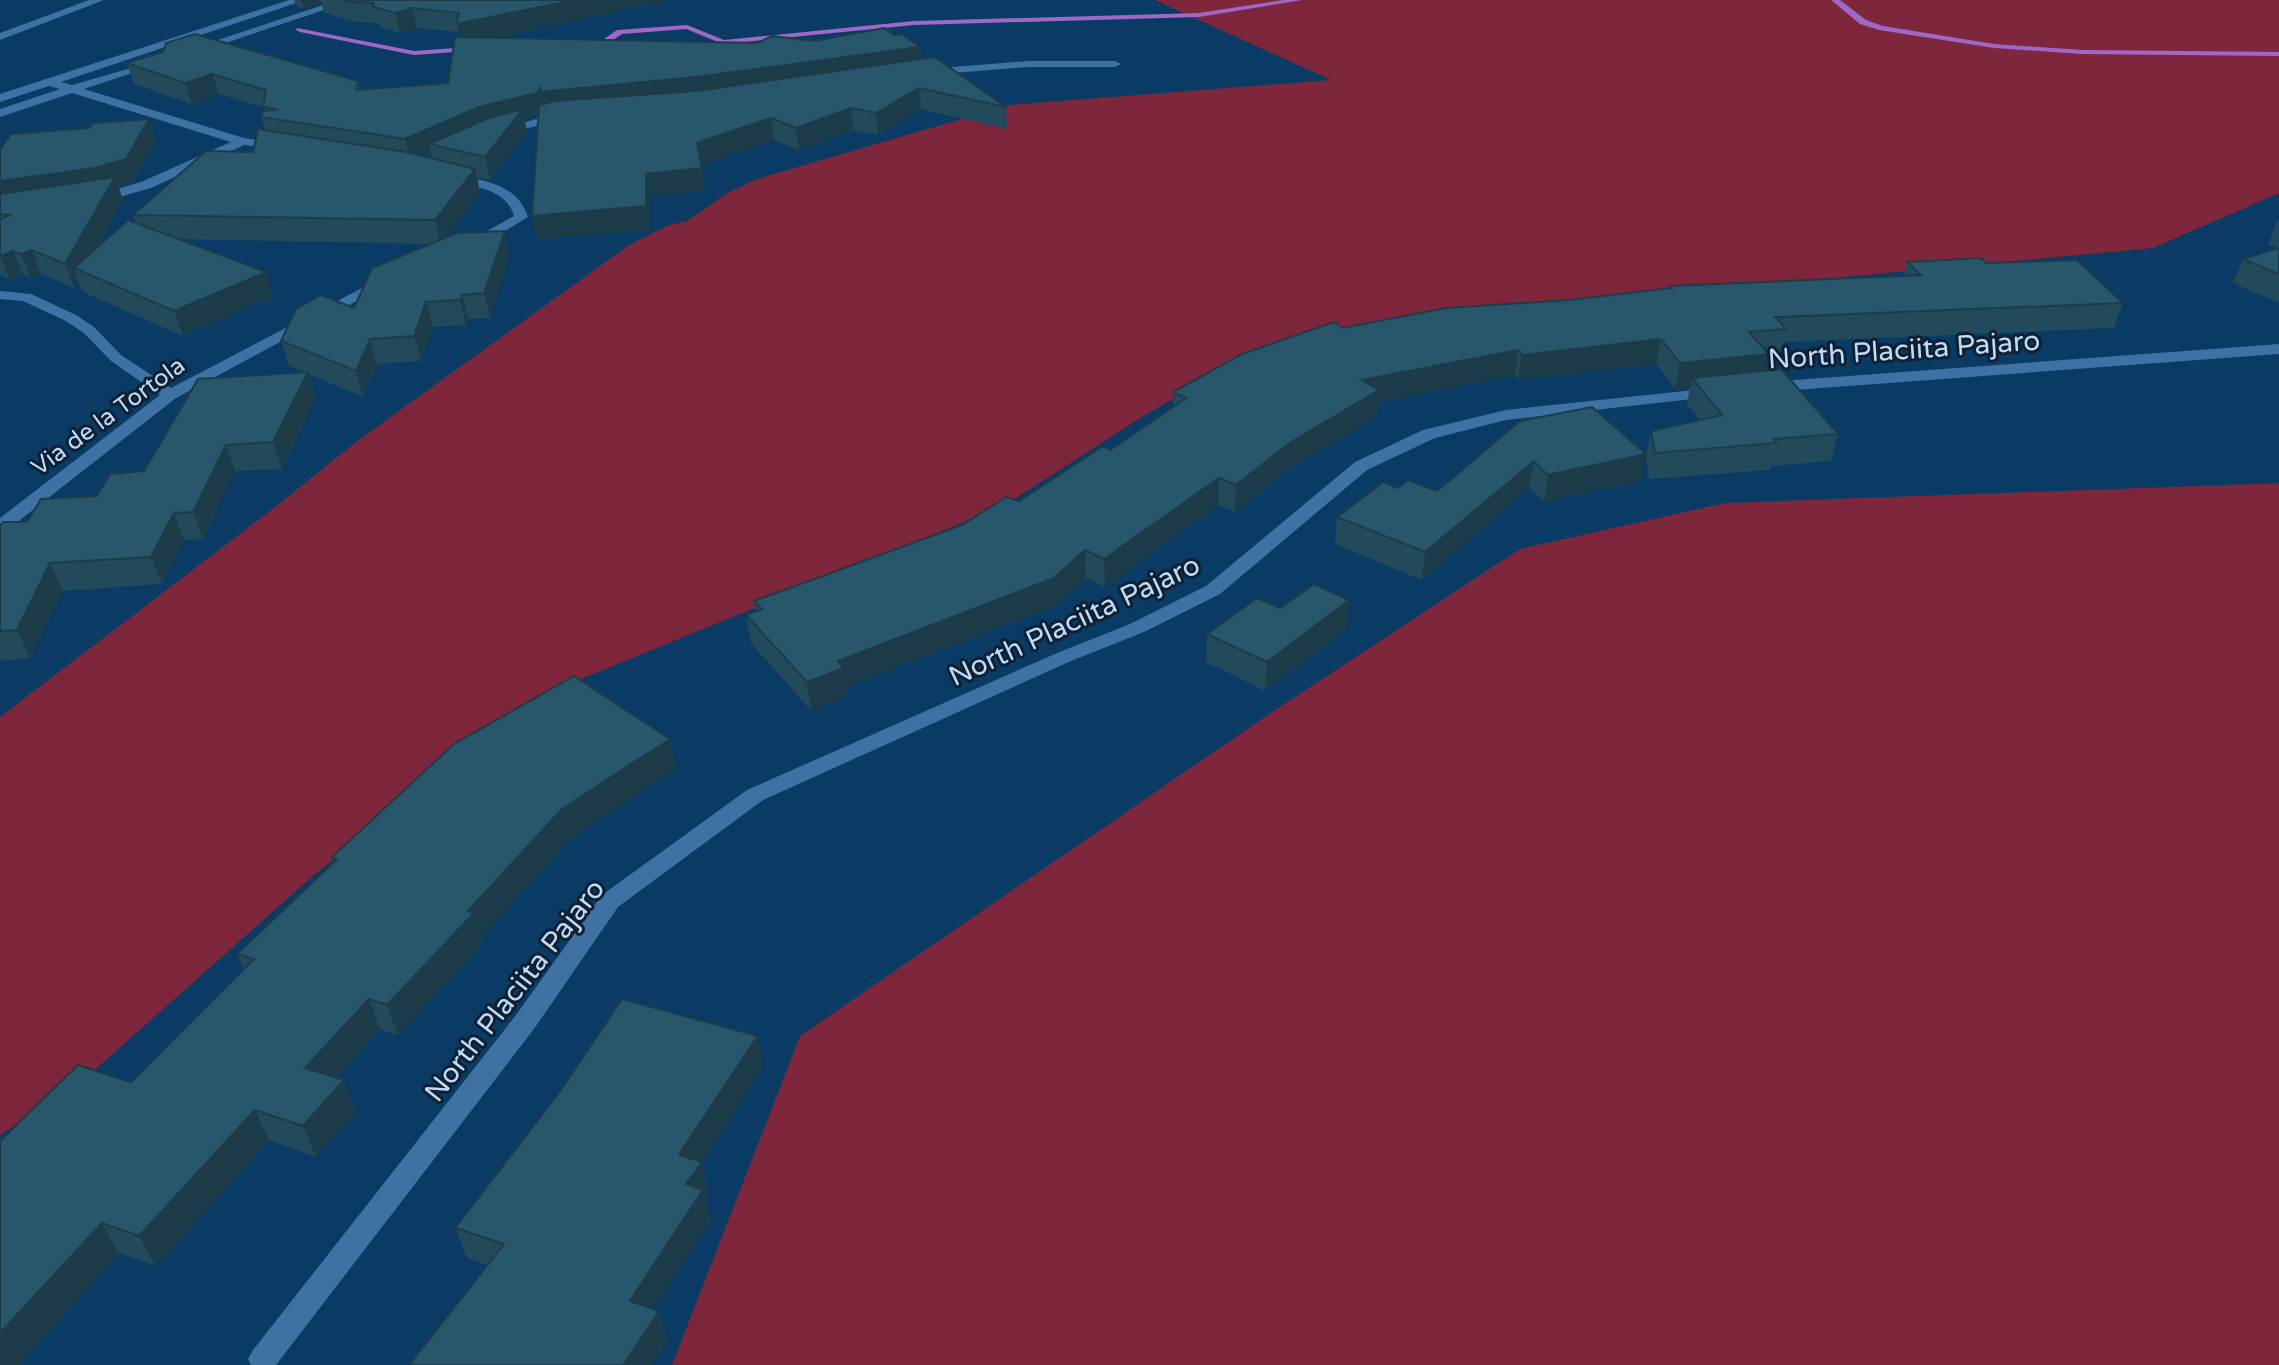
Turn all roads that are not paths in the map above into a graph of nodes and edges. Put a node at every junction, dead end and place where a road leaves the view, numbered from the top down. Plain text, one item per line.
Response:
1 (99, 0) edge
2 (300, 0) edge
3 (349, 0) edge
4 (0, 37) edge
5 (192, 51) edge
6 (161, 60) edge
7 (1115, 64) dead end
8 (916, 73) edge
9 (48, 82) junction
10 (71, 90) junction
11 (0, 98) edge
12 (0, 113) edge
13 (571, 115) edge
14 (489, 134) edge
15 (242, 141) junction
16 (288, 149) edge
17 (440, 175) edge
18 (78, 202) edge
19 (456, 251) edge
20 (397, 274) edge
21 (0, 295) edge
22 (2279, 349) edge
23 (170, 395) junction
24 (0, 527) edge
25 (263, 1359) dead end

1 - 4 street
2 - 9 street
3 - 5 street
6 - 10 street
7 - 8 street
9 - 10 street
9 - 11 street
10 - 12 street
10 - 15 street
13 - 14 street
15 - 16 street
15 - 18 street
17 - 19 street
20 - 23 street, Via de la Tortola
21 - 23 street
22 - 25 street, North Placiita Pajaro
23 - 24 street, Via de la Tortola

